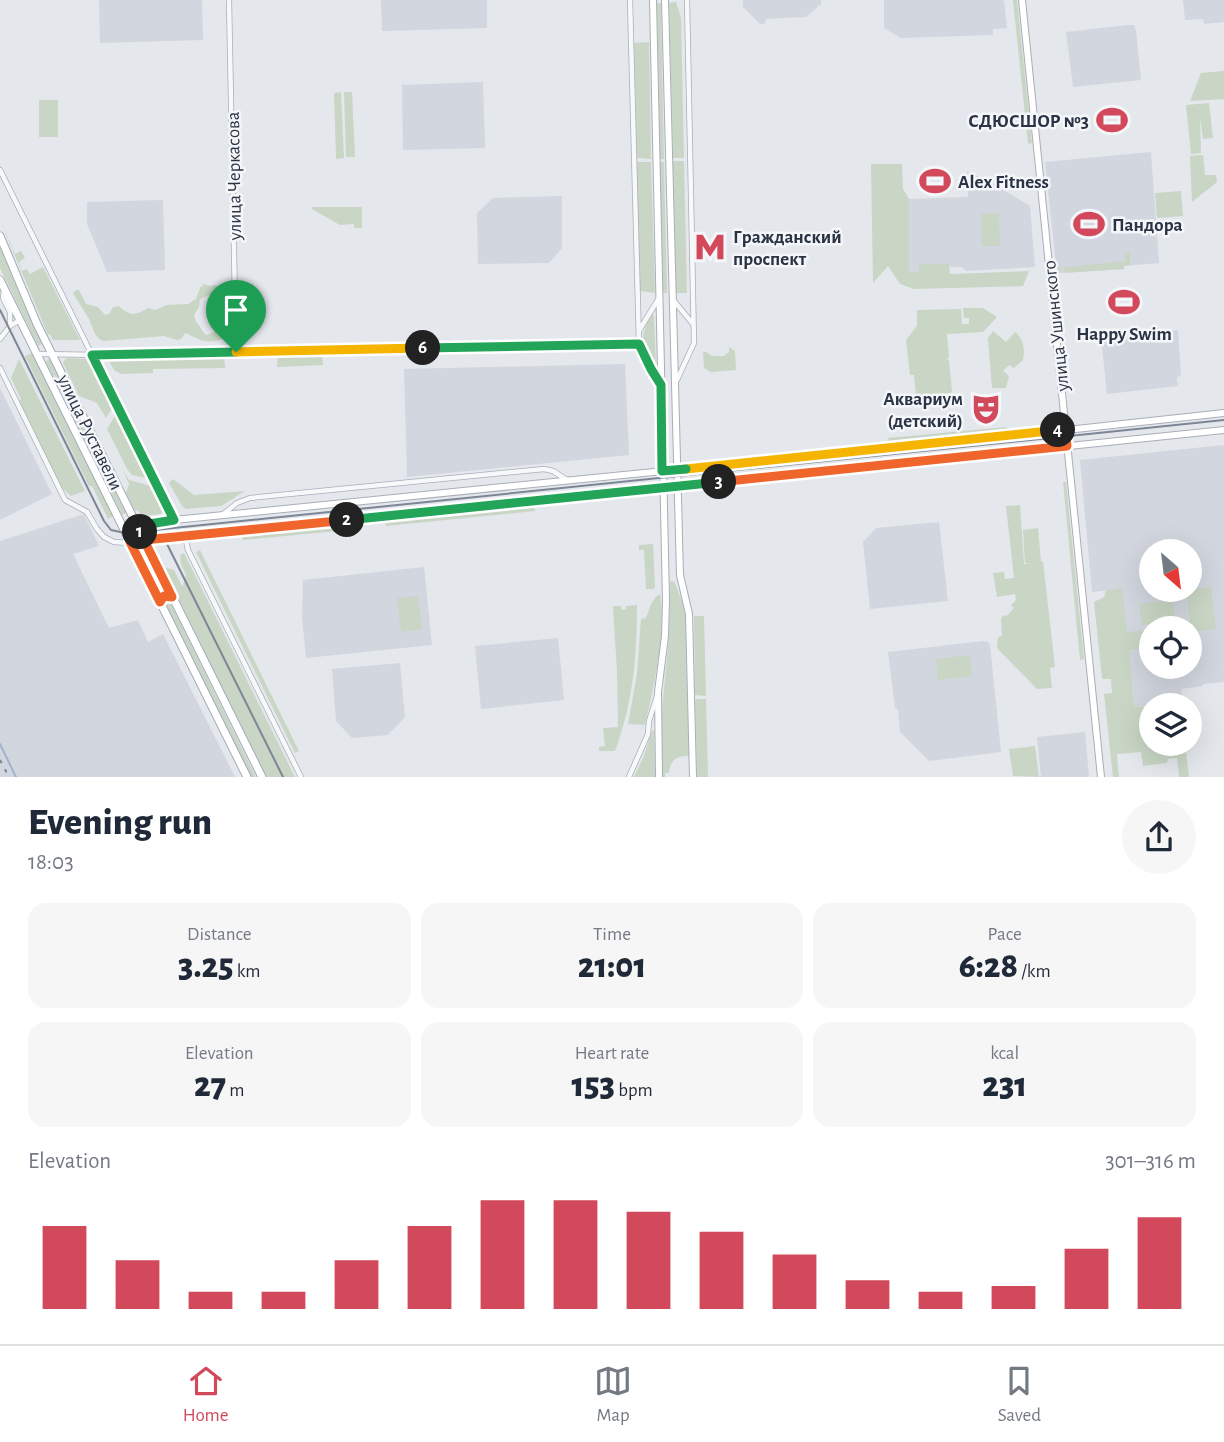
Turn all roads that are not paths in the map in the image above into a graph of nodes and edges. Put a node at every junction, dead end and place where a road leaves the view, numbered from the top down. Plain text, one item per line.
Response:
1 (229, 0) edge
2 (630, 0) edge
3 (653, 0) edge
4 (665, 0) edge
5 (687, 0) edge
6 (1022, 0) edge
7 (0, 170) edge
8 (0, 236) edge
9 (0, 281) edge
10 (4, 289) junction
11 (660, 298) junction
12 (672, 299) junction
13 (20, 320) junction
14 (694, 325) junction
15 (10, 326) junction
16 (639, 332) junction
17 (0, 339) edge
18 (639, 344) junction
19 (236, 352) junction
20 (52, 354) junction
21 (37, 355) junction
22 (92, 355) junction
23 (0, 368) edge
24 (676, 383) junction
25 (661, 385) junction
26 (1224, 413) edge
27 (1065, 429) junction
28 (1224, 430) edge
29 (1067, 446) junction
30 (677, 470) junction
31 (662, 471) junction
32 (568, 481) junction
33 (677, 486) junction
34 (663, 488) junction
35 (222, 515) junction
36 (174, 520) junction
37 (137, 526) junction
38 (185, 537) junction
39 (144, 540) junction
40 (130, 542) junction
41 (680, 575) junction
42 (665, 576) junction
43 (172, 597) junction
44 (160, 602) junction
45 (658, 692) junction
46 (658, 730) junction
47 (648, 734) junction
48 (247, 777) edge
49 (262, 777) edge
50 (300, 777) edge
51 (629, 777) edge
52 (659, 777) edge
53 (693, 777) edge
54 (1101, 777) edge

1 - 19 street, улица Черкасова
2 - 16 street
3 - 11 main road
4 - 12 main road
5 - 14 street
6 - 27 main road, улица Ушинского
7 - 22 street, улица Руставели
8 - 20 main road, улица Руставели
9 - 10 main road, улица Руставели
10 - 13 main road, улица Руставели
10 - 15 street
11 - 16 street
11 - 25 main road
12 - 14 street
12 - 24 main road
13 - 15 street
13 - 21 main road, улица Руставели
14 - 24 street
15 - 17 street
16 - 18 street
18 - 19 street
18 - 25 street
19 - 22 street
20 - 21 street
20 - 22 street
20 - 37 main road, улица Руставели
21 - 40 main road, улица Руставели
22 - 36 street, улица Руставели
23 - 40 street, улица Руставели
24 - 30 main road
25 - 31 main road
26 - 27 main road
27 - 29 main road, улица Ушинского
27 - 30 main road
28 - 29 main road
29 - 33 main road
29 - 54 main road, улица Ушинского
30 - 31 main road
30 - 33 main road
31 - 32 main road
31 - 34 main road
32 - 35 main road
32 - 35 street
33 - 34 main road
33 - 41 main road
34 - 38 main road
34 - 42 main road
35 - 36 main road
36 - 37 main road
37 - 39 main road, улица Руставели
37 - 40 main road
38 - 39 main road
38 - 50 street
39 - 40 main road
39 - 43 main road, улица Руставели
40 - 44 main road, улица Руставели
41 - 42 main road
41 - 53 main road
42 - 45 main road
43 - 44 main road
43 - 49 main road, улица Руставели
44 - 48 main road, улица Руставели
45 - 46 main road
45 - 47 street
46 - 47 street
46 - 52 main road
47 - 51 street

